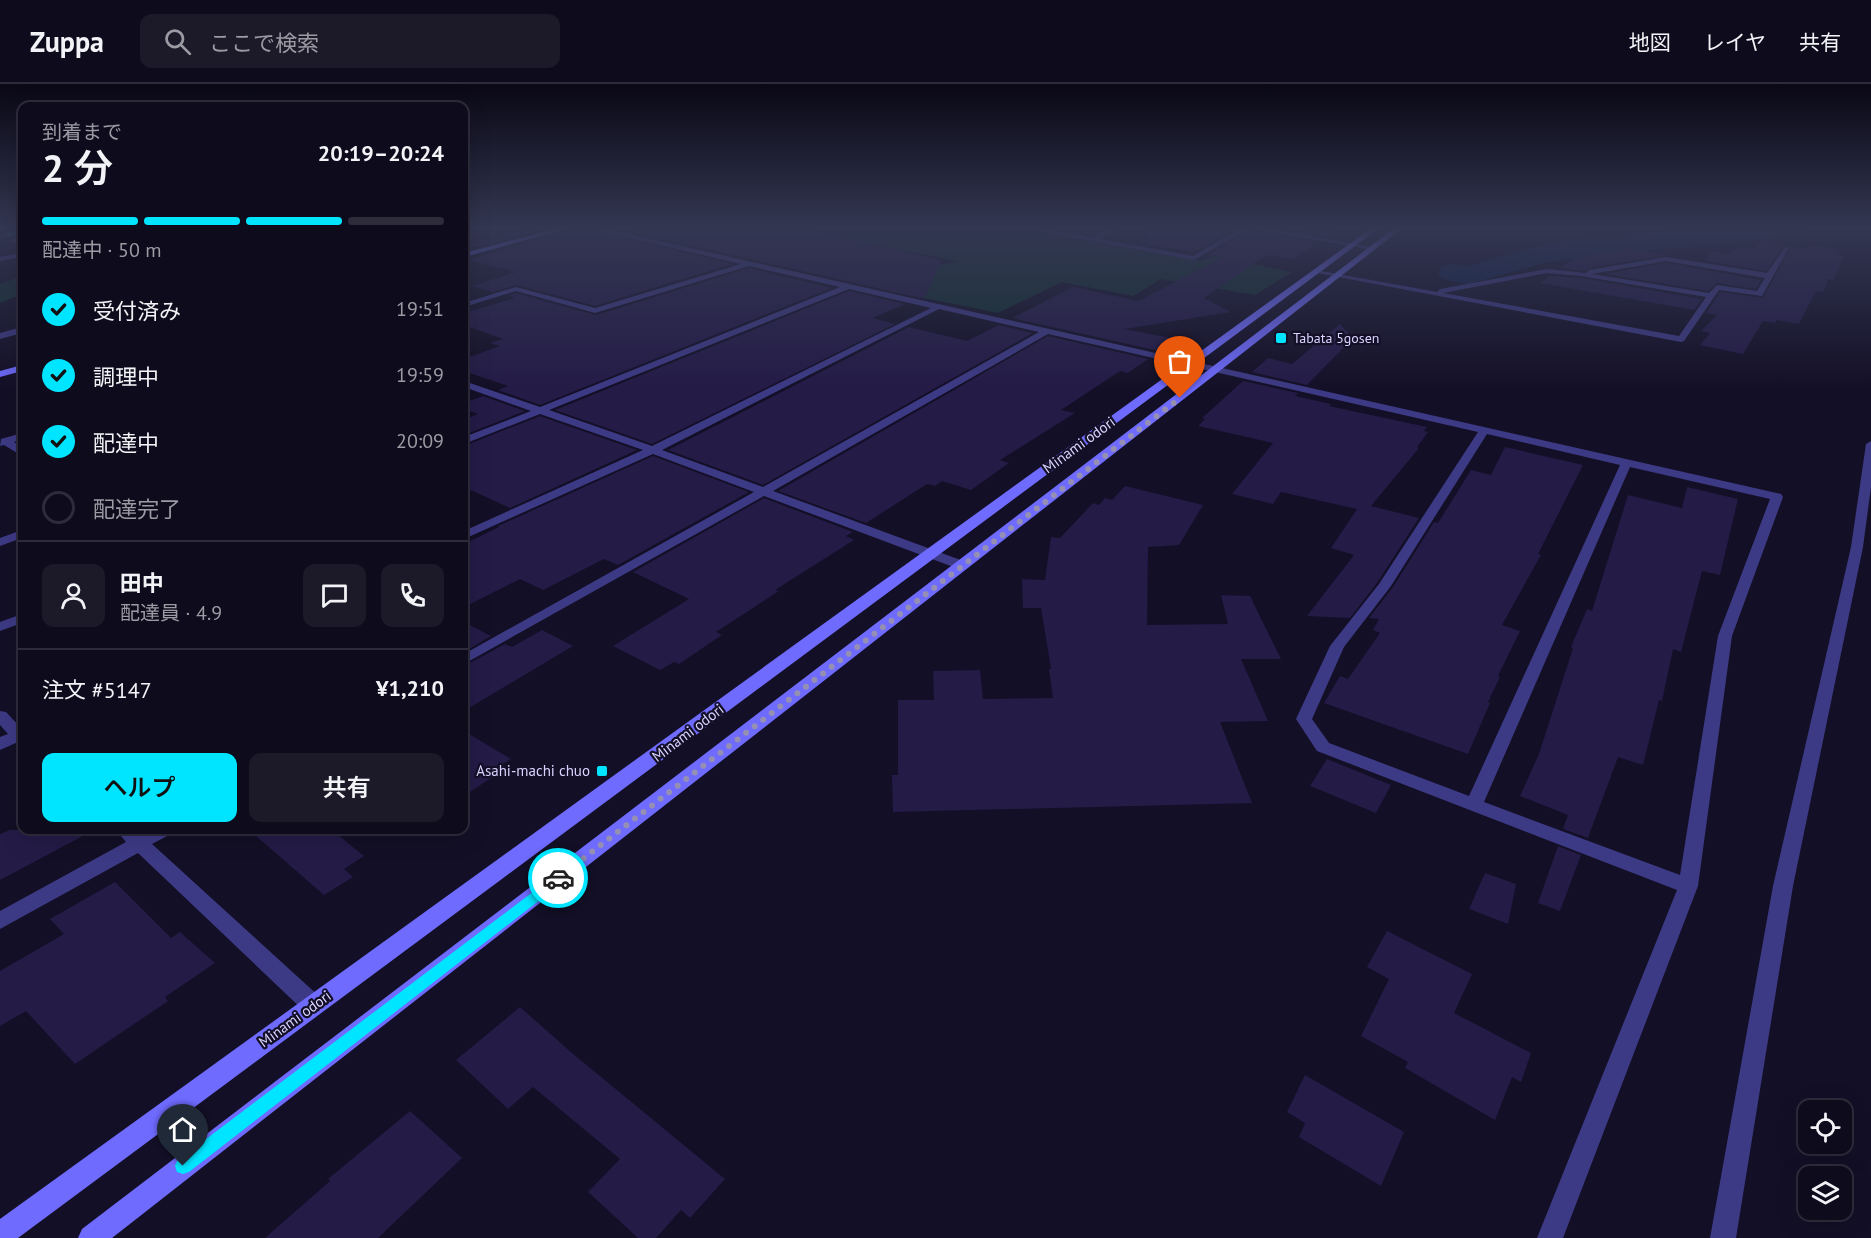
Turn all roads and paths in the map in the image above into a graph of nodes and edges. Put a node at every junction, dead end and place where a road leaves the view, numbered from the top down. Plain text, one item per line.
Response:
1 (689, 283) edge
2 (829, 283) edge
3 (1301, 283) edge
4 (1330, 283) edge
5 (1378, 283) edge
6 (1481, 283) edge
7 (1633, 283) edge
8 (1765, 283) edge
9 (847, 287) junction
10 (1431, 292) junction
11 (1711, 296) junction
12 (468, 304) edge
13 (938, 307) junction
14 (18, 331) edge
15 (1046, 332) junction
16 (0, 336) edge
17 (1190, 364) junction
18 (18, 369) edge
19 (1215, 370) junction
20 (0, 374) edge
21 (468, 385) edge
22 (538, 411) junction
23 (1484, 430) junction
24 (18, 437) edge
25 (468, 439) edge
26 (2, 442) edge
27 (1871, 444) edge
28 (653, 450) junction
29 (18, 451) edge
30 (1626, 462) junction
31 (762, 492) junction
32 (468, 533) edge
33 (18, 535) edge
34 (0, 542) edge
35 (930, 554) junction
36 (961, 565) junction
37 (18, 620) edge
38 (0, 627) edge
39 (468, 658) edge
40 (0, 716) edge
41 (18, 732) edge
42 (18, 737) edge
43 (0, 744) edge
44 (1474, 805) junction
45 (133, 836) edge
46 (1688, 886) junction
47 (0, 921) edge
48 (314, 1005) junction
49 (0, 1235) edge
50 (91, 1238) edge
51 (1550, 1238) edge
52 (1723, 1238) edge

1 - 12 street
2 - 9 street
3 - 17 street, Minami odori
4 - 19 street, Minami odori
5 - 10 street
6 - 10 street
7 - 11 street
8 - 11 street
9 - 13 street
9 - 22 street
10 - 11 street
13 - 15 street
13 - 28 street
14 - 16 street
15 - 17 street
15 - 31 street
17 - 19 street
17 - 35 street, Minami odori
18 - 20 street
19 - 23 street
19 - 36 street, Minami odori
21 - 22 street
22 - 25 street
22 - 28 street
23 - 30 street
23 - 44 street
24 - 26 street
26 - 29 street
27 - 52 street
28 - 31 street
28 - 32 street
30 - 44 street
30 - 46 street
31 - 35 street
31 - 39 street
33 - 34 street
35 - 36 street
35 - 48 street, Minami odori
36 - 50 street, Minami odori
37 - 38 street
40 - 41 street
42 - 43 street
44 - 46 street
45 - 47 street
45 - 48 street
46 - 51 street
48 - 49 street, Minami odori

